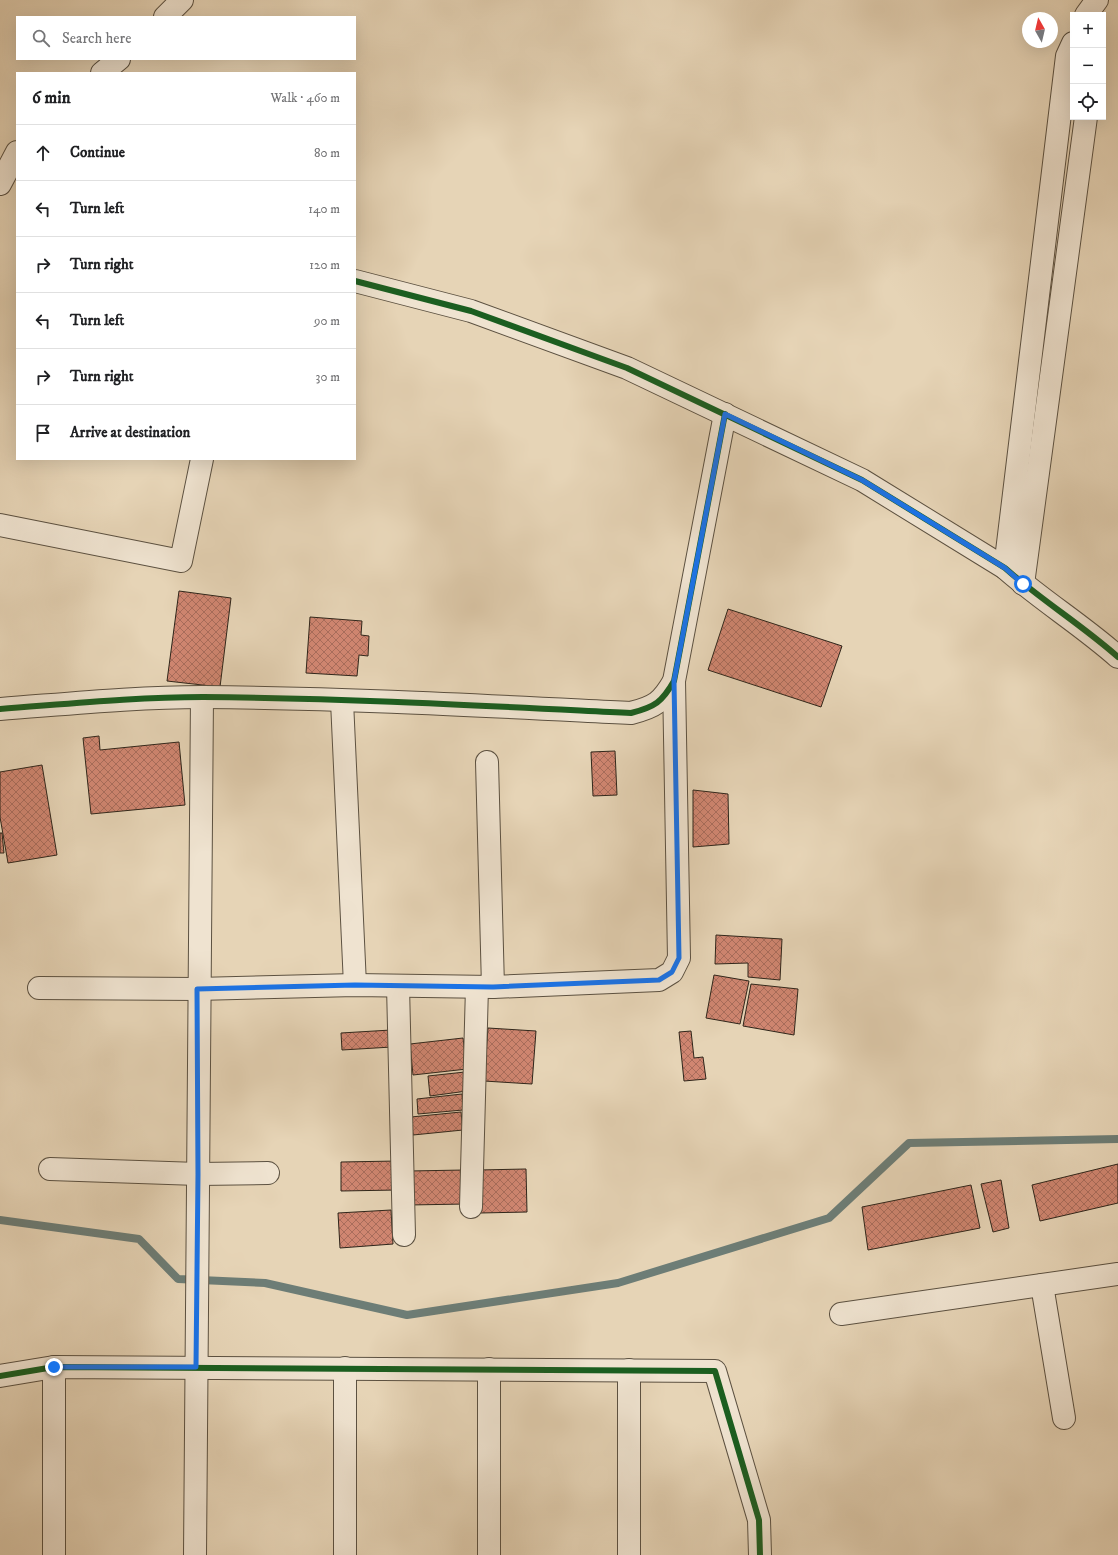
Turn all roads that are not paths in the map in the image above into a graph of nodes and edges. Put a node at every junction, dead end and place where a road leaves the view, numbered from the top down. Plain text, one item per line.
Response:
1 (182, 0) edge
2 (166, 16) edge
3 (1071, 48) edge
4 (118, 60) edge
5 (103, 72) edge
6 (1086, 120) edge
7 (16, 154) edge
8 (0, 185) edge
9 (16, 191) edge
10 (356, 281) edge
11 (725, 414) junction
12 (202, 460) edge
13 (0, 525) edge
14 (1005, 568) junction
15 (1023, 584) junction
16 (1118, 657) edge
17 (674, 681) junction
18 (202, 697) junction
19 (342, 701) junction
20 (0, 709) edge
21 (487, 762) dead end
22 (355, 985) junction
23 (398, 986) junction
24 (485, 987) junction
25 (39, 988) dead end
26 (197, 989) junction
27 (50, 1169) dead end
28 (268, 1173) dead end
29 (198, 1174) junction
30 (471, 1207) dead end
31 (404, 1235) dead end
32 (1118, 1274) edge
33 (1042, 1285) junction
34 (841, 1314) dead end
35 (54, 1367) junction
36 (196, 1367) junction
37 (345, 1368) junction
38 (489, 1369) junction
39 (629, 1370) junction
40 (0, 1376) edge
41 (1064, 1418) dead end
42 (54, 1555) edge
43 (195, 1555) edge
44 (345, 1555) edge
45 (489, 1555) edge
46 (629, 1555) edge
47 (760, 1555) edge

1 - 2 street
3 - 14 street
4 - 5 street
6 - 15 street
7 - 8 street
8 - 9 street
10 - 11 street
11 - 14 street
11 - 17 street
12 - 13 street
14 - 15 street
15 - 16 street
17 - 19 street
17 - 24 street
18 - 19 street
18 - 20 street
18 - 26 street
19 - 22 street
21 - 24 street
22 - 23 street
22 - 26 street
23 - 24 street
23 - 31 street
24 - 30 street
25 - 26 street
26 - 29 street
27 - 29 street
28 - 29 street
29 - 36 street
32 - 33 street
33 - 34 street
33 - 41 street
35 - 36 street
35 - 40 street
35 - 42 street
36 - 37 street
36 - 43 street
37 - 38 street
37 - 44 street
38 - 39 street
38 - 45 street
39 - 46 street
39 - 47 street

